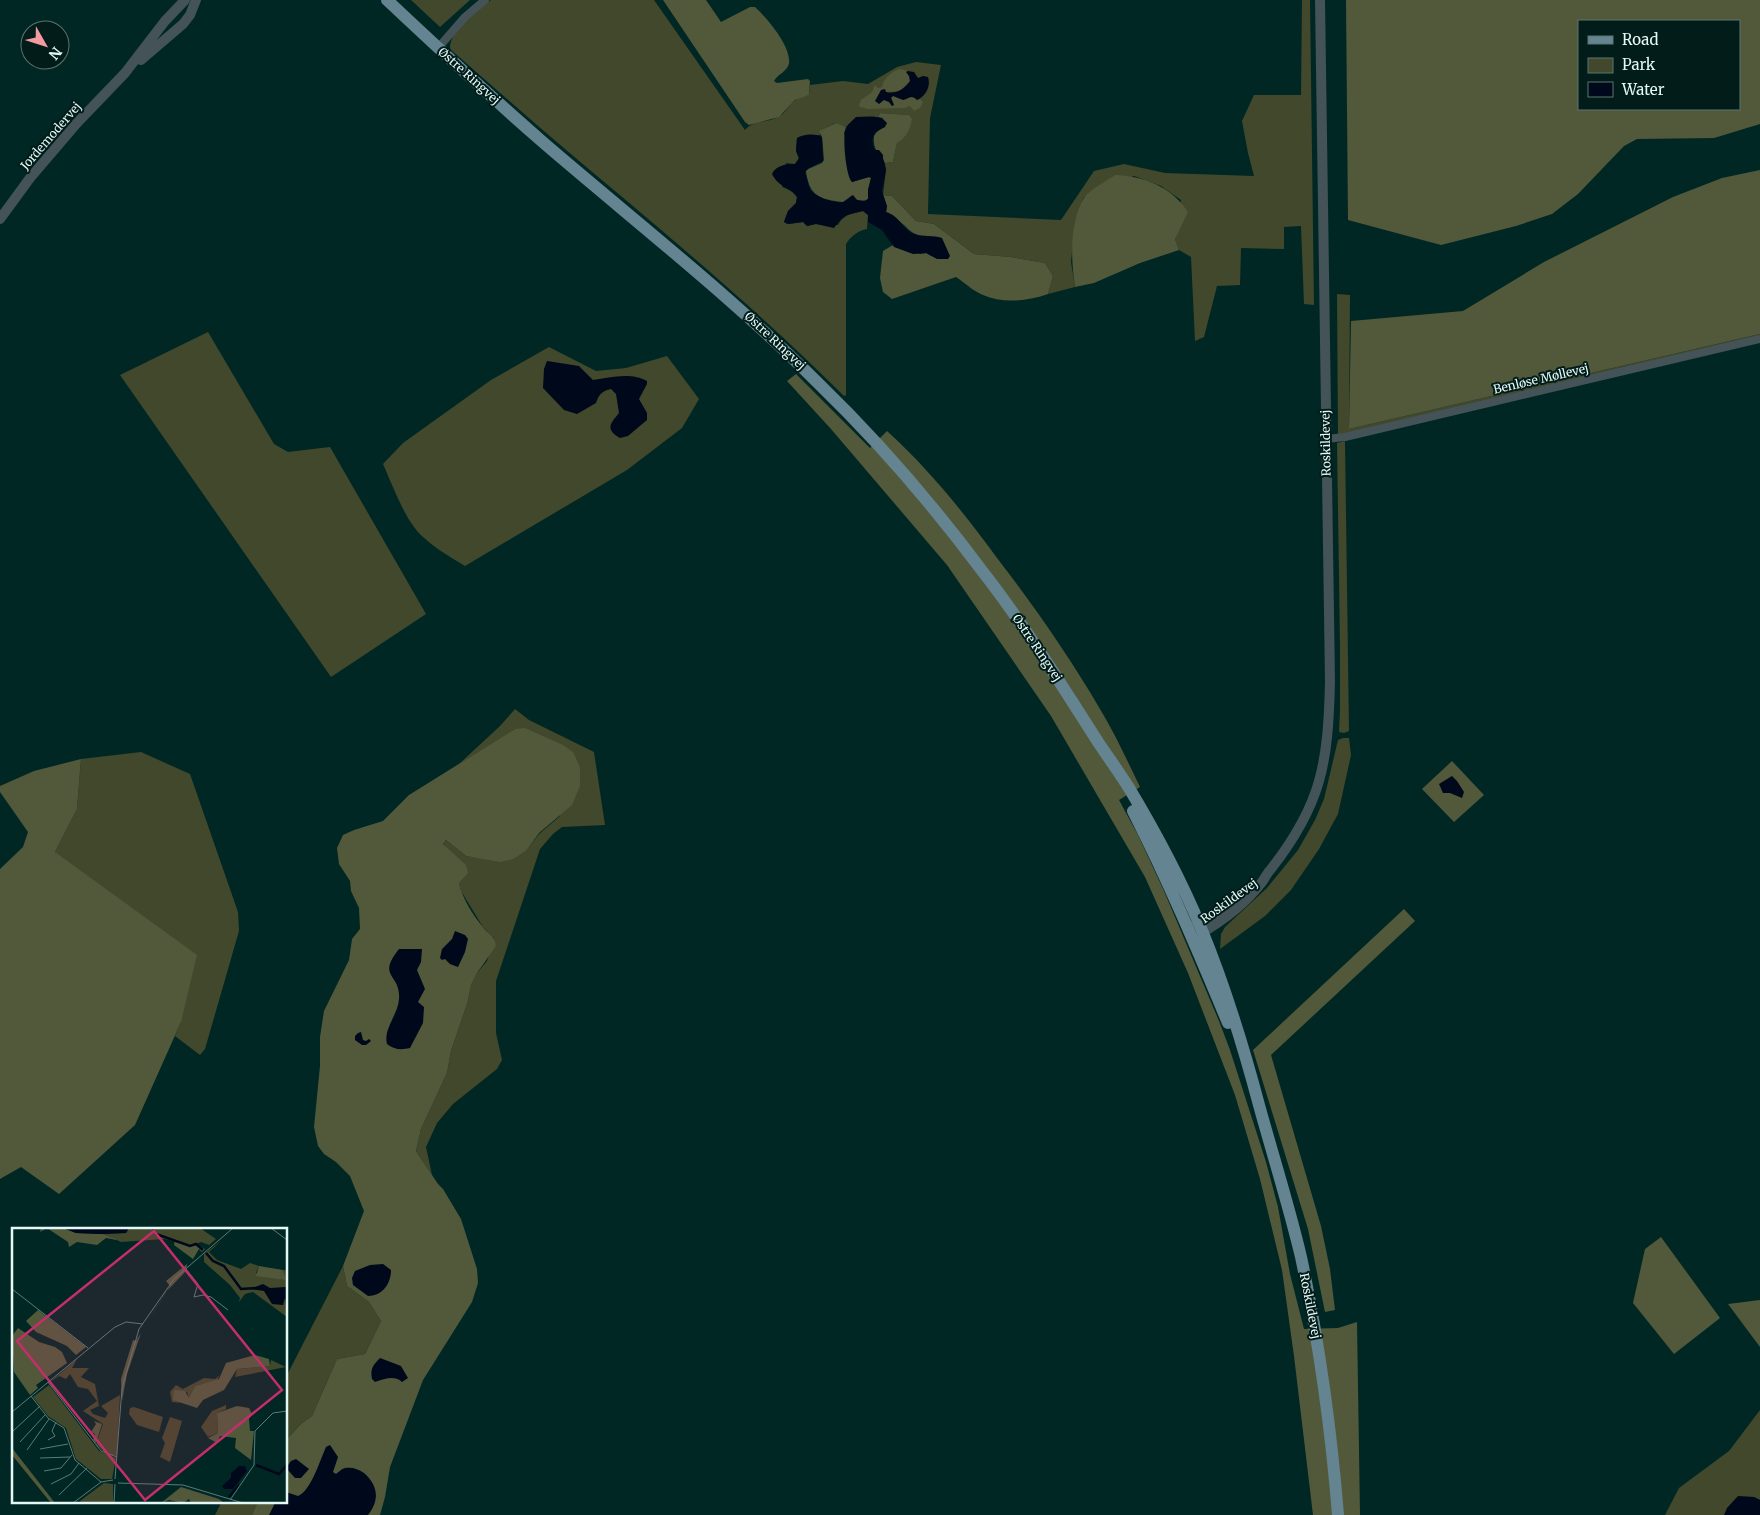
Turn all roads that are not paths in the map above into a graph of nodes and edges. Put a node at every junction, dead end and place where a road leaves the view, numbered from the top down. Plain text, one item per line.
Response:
1 (186, 0) edge
2 (196, 0) edge
3 (387, 0) edge
4 (486, 0) edge
5 (1320, 0) edge
6 (438, 48) junction
7 (125, 73) junction
8 (0, 219) edge
9 (1760, 339) edge
10 (1326, 440) junction
11 (1196, 930) junction
12 (1338, 1515) edge

1 - 7 street, Jordemodervej
2 - 7 street, Jordemodervej
3 - 6 main road, Østre Ringvej
4 - 6 street
5 - 10 street, Roskildevej
6 - 11 main road, Østre Ringvej
7 - 8 street, Jordemodervej
9 - 10 street, Benløse Møllevej
10 - 11 street, Roskildevej
11 - 12 main road, Roskildevej

